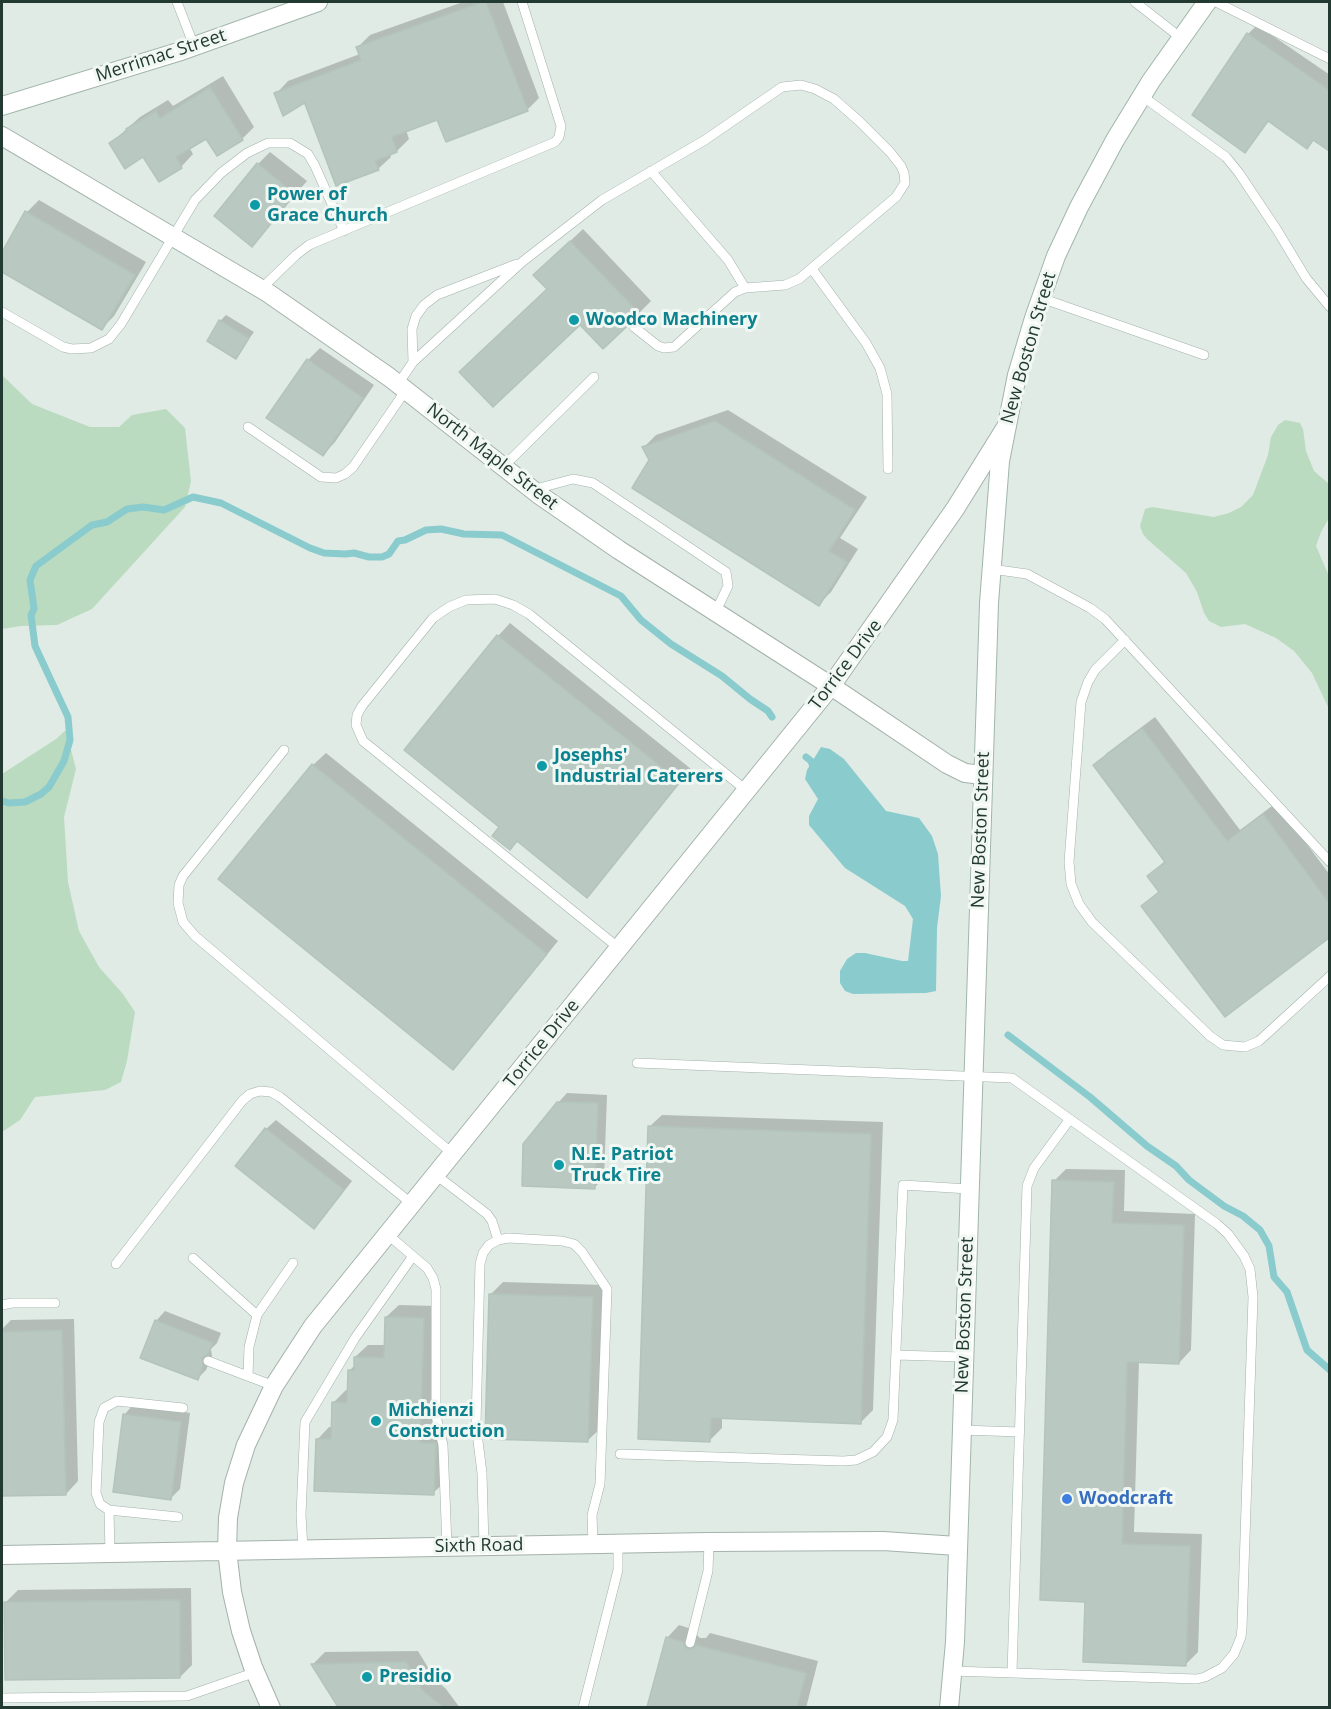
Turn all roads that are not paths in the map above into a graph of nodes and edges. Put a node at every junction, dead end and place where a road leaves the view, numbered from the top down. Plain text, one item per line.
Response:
1 (177, 2) edge
2 (318, 2) edge
3 (522, 2) edge
4 (1135, 2) edge
5 (1207, 2) edge
6 (1216, 2) edge
7 (1181, 38) junction
8 (194, 46) junction
9 (1329, 59) edge
10 (1142, 96) junction
11 (2, 106) edge
12 (2, 136) edge
13 (651, 171) junction
14 (344, 231) junction
15 (172, 237) junction
16 (522, 262) junction
17 (812, 269) junction
18 (745, 288) junction
19 (261, 289) junction
20 (1041, 298) junction
21 (1329, 307) edge
22 (2, 312) edge
23 (634, 327) dead end
24 (1204, 355) dead end
25 (413, 362) junction
26 (594, 377) dead end
27 (402, 387) junction
28 (248, 427) dead end
29 (1006, 427) junction
30 (503, 467) junction
31 (888, 469) dead end
32 (532, 490) junction
33 (991, 569) junction
34 (715, 613) junction
35 (1125, 640) junction
36 (831, 686) junction
37 (284, 750) dead end
38 (982, 776) junction
39 (747, 791) junction
40 (1329, 862) edge
41 (620, 949) junction
42 (1329, 976) edge
43 (636, 1063) dead end
44 (973, 1076) junction
45 (1070, 1119) junction
46 (453, 1154) junction
47 (436, 1175) junction
48 (969, 1189) junction
49 (412, 1204) junction
50 (387, 1234) junction
51 (498, 1240) junction
52 (413, 1256) junction
53 (193, 1257) dead end
54 (293, 1263) dead end
55 (116, 1264) dead end
56 (55, 1303) dead end
57 (2, 1305) edge
58 (257, 1315) junction
59 (896, 1355) junction
60 (963, 1357) junction
61 (208, 1361) dead end
62 (248, 1376) junction
63 (274, 1386) junction
64 (183, 1408) dead end
65 (961, 1430) junction
66 (1020, 1432) junction
67 (620, 1454) dead end
68 (109, 1510) junction
69 (178, 1517) dead end
70 (709, 1542) junction
71 (618, 1543) junction
72 (593, 1544) junction
73 (447, 1546) junction
74 (484, 1546) junction
75 (957, 1546) junction
76 (303, 1549) junction
77 (227, 1551) junction
78 (110, 1554) junction
79 (2, 1555) edge
80 (690, 1643) dead end
81 (952, 1671) junction
82 (256, 1672) junction
83 (1012, 1673) junction
84 (2, 1698) edge
85 (271, 1707) edge
86 (583, 1707) edge
87 (949, 1707) edge

1 - 8 lane
2 - 8 street, Merrimac Street
3 - 14 lane
4 - 7 lane
5 - 7 street, New Boston Street
6 - 9 lane
7 - 10 street, New Boston Street
8 - 11 street, Merrimac Street
10 - 20 street, New Boston Street
10 - 21 lane
12 - 15 street, North Maple Street
13 - 16 lane
13 - 17 lane
13 - 18 lane
14 - 15 lane
14 - 19 lane
15 - 19 street, North Maple Street
15 - 22 lane
16 - 25 lane
16 - 25 lane
17 - 18 lane
17 - 31 lane
18 - 23 lane
19 - 27 street, North Maple Street
20 - 24 lane
20 - 29 street, New Boston Street
25 - 27 lane
26 - 30 lane
27 - 28 lane
27 - 30 street, North Maple Street
29 - 33 street, New Boston Street
29 - 36 street, Torrice Drive
30 - 32 street, North Maple Street
32 - 34 street, North Maple Street
32 - 34 lane
33 - 35 lane
33 - 38 street, New Boston Street
34 - 36 street, North Maple Street
35 - 40 lane
35 - 42 lane
36 - 38 street, North Maple Street
36 - 39 street, Torrice Drive
37 - 46 lane
38 - 44 street, New Boston Street
39 - 41 street, Torrice Drive
39 - 41 lane
41 - 46 street, Torrice Drive
43 - 44 lane
44 - 45 lane
44 - 48 street, New Boston Street
45 - 66 lane
45 - 83 lane
46 - 47 street, Torrice Drive
47 - 49 street, Torrice Drive
47 - 51 lane
48 - 59 lane
48 - 60 street, New Boston Street
49 - 50 street, Torrice Drive
49 - 55 lane
50 - 52 lane
50 - 63 street, Torrice Drive
51 - 72 lane
51 - 74 lane
52 - 73 lane
52 - 76 lane
53 - 58 lane
54 - 58 lane
56 - 57 lane
58 - 62 lane
59 - 60 lane
59 - 67 lane
60 - 65 street, New Boston Street
61 - 62 lane
62 - 63 lane
63 - 77 street, Torrice Drive
64 - 68 lane
65 - 66 lane
65 - 75 street, New Boston Street
66 - 83 lane
68 - 69 lane
68 - 78 lane
70 - 71 street, Sixth Road
70 - 75 street, Sixth Road
70 - 80 lane
71 - 72 street, Sixth Road
71 - 86 lane
72 - 74 street, Sixth Road
73 - 74 street, Sixth Road
73 - 76 street, Sixth Road
75 - 81 street, New Boston Street
76 - 77 street, Sixth Road
77 - 78 street, Sixth Road
77 - 82 street, Torrice Drive
78 - 79 street, Sixth Road
81 - 83 lane
81 - 87 street, New Boston Street
82 - 84 lane
82 - 85 street, Torrice Drive

